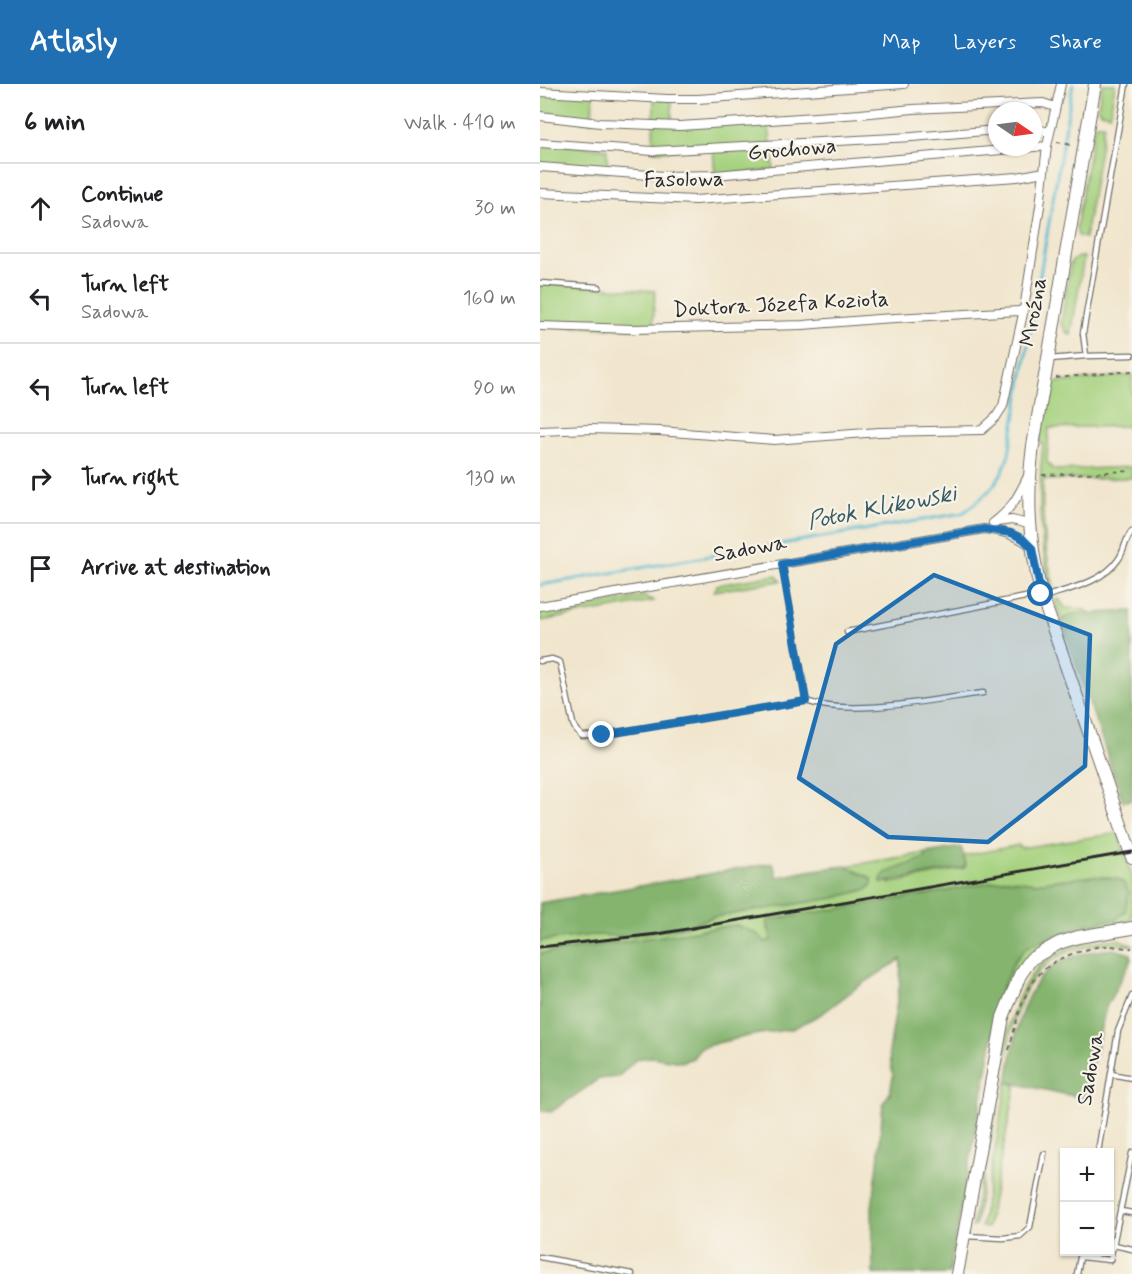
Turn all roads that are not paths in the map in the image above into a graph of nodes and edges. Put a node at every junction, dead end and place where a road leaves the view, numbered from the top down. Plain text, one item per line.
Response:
1 (904, 84) edge
2 (1095, 84) edge
3 (1126, 84) edge
4 (1059, 85) edge
5 (540, 92) edge
6 (1055, 107) junction
7 (540, 116) edge
8 (988, 131) edge
9 (1042, 135) edge
10 (1048, 140) junction
11 (540, 143) edge
12 (540, 168) edge
13 (1044, 172) junction
14 (540, 193) edge
15 (540, 283) edge
16 (598, 287) dead end
17 (1024, 309) junction
18 (540, 326) edge
19 (1132, 355) edge
20 (1086, 356) junction
21 (1047, 360) junction
22 (540, 431) edge
23 (1029, 472) junction
24 (993, 523) junction
25 (1028, 524) junction
26 (984, 529) junction
27 (1132, 531) edge
28 (1011, 533) junction
29 (1032, 548) junction
30 (782, 564) junction
31 (1042, 595) junction
32 (540, 606) edge
33 (847, 632) dead end
34 (540, 661) edge
35 (983, 693) dead end
36 (806, 701) junction
37 (1132, 857) edge
38 (1132, 928) edge
39 (1132, 996) edge
40 (1111, 1074) junction
41 (1132, 1078) edge
42 (1099, 1148) edge
43 (1132, 1153) edge
44 (1044, 1154) dead end
45 (1121, 1211) junction
46 (1132, 1213) edge
47 (963, 1236) junction
48 (1114, 1245) joint
49 (1132, 1249) edge
50 (1081, 1256) edge
51 (1091, 1256) edge
52 (1111, 1256) edge
53 (540, 1257) edge
54 (632, 1274) edge
55 (957, 1274) edge
56 (1077, 1274) edge

1 - 5 street
2 - 21 main road, Mroźna
3 - 20 lane
4 - 6 street
6 - 7 street
6 - 10 street
8 - 11 street, Grochowa
9 - 10 street
10 - 12 street, Grochowa
10 - 13 street
13 - 14 street, Fasolowa
13 - 17 street
15 - 16 lane
17 - 18 street, Doktora Józefa Kozioła
17 - 22 street
19 - 20 lane
20 - 21 lane
21 - 23 main road, Mroźna
23 - 24 street
23 - 25 main road, Mroźna
24 - 25 street
24 - 26 street
25 - 28 street
25 - 29 main road, Mroźna
26 - 28 street, Sadowa
26 - 30 street, Sadowa
27 - 31 lane
28 - 29 street, Sadowa
29 - 31 main road
30 - 32 street, Sadowa
30 - 36 lane
31 - 33 lane
31 - 37 main road
34 - 36 lane
35 - 36 lane
38 - 47 main road
39 - 40 lane, Sadowa
40 - 41 lane
40 - 42 lane, Sadowa
43 - 45 lane
44 - 47 lane
45 - 46 lane
45 - 48 lane
47 - 55 main road
48 - 49 lane
50 - 56 lane
51 - 52 lane
53 - 54 lane

